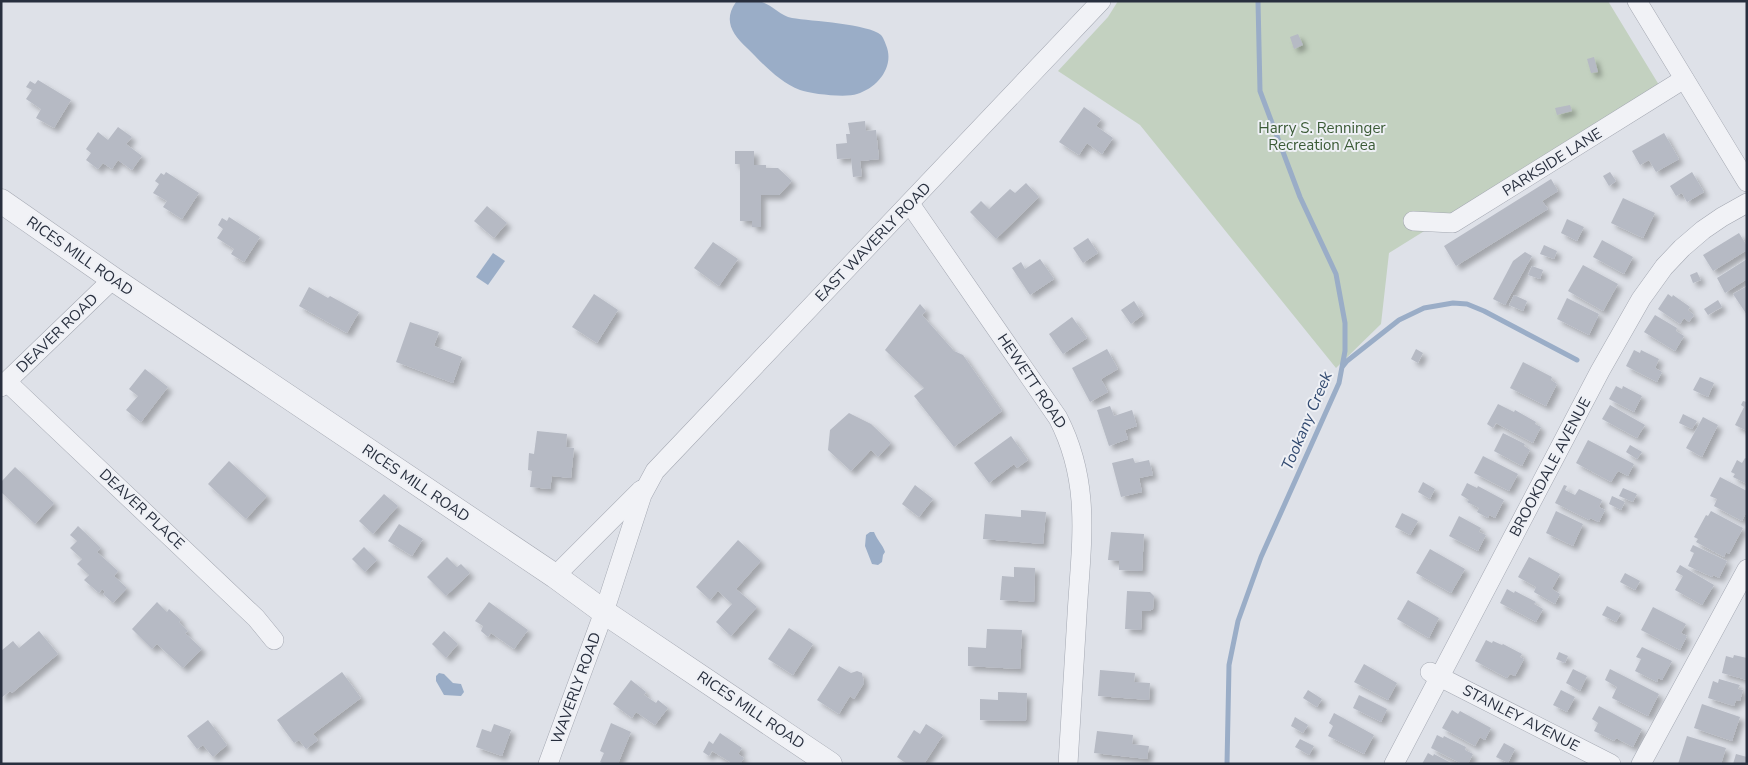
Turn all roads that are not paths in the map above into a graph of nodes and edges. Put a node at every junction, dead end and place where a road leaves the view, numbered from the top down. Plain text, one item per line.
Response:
1 (1101, 1) edge
2 (1637, 1) edge
3 (1684, 79) junction
4 (1747, 182) edge
5 (1, 201) edge
6 (1747, 203) edge
7 (910, 204) junction
8 (1413, 220) dead end
9 (114, 279) junction
10 (4, 384) edge
11 (648, 484) junction
12 (1747, 569) edge
13 (555, 576) junction
14 (604, 612) junction
15 (274, 640) dead end
16 (1435, 674) junction
17 (548, 764) edge
18 (830, 764) edge
19 (1068, 764) edge
20 (1394, 764) edge
21 (1611, 764) edge
22 (1641, 764) edge

1 - 7 street, EAST WAVERLY ROAD
2 - 3 street
3 - 4 street
3 - 8 street, PARKSIDE LANE
5 - 9 street, RICES MILL ROAD
6 - 16 street, BROOKDALE AVENUE
7 - 11 street, EAST WAVERLY ROAD
7 - 19 street, HEWETT ROAD
9 - 10 street, DEAVER ROAD
9 - 13 street, RICES MILL ROAD
10 - 15 street, DEAVER PLACE
11 - 13 street, EAST WAVERLY ROAD
11 - 14 street, EAST WAVERLY ROAD
12 - 22 street
13 - 14 street, RICES MILL ROAD
14 - 17 street, WAVERLY ROAD
14 - 18 street, RICES MILL ROAD
16 - 20 street, BROOKDALE AVENUE
16 - 21 street, STANLEY AVENUE

